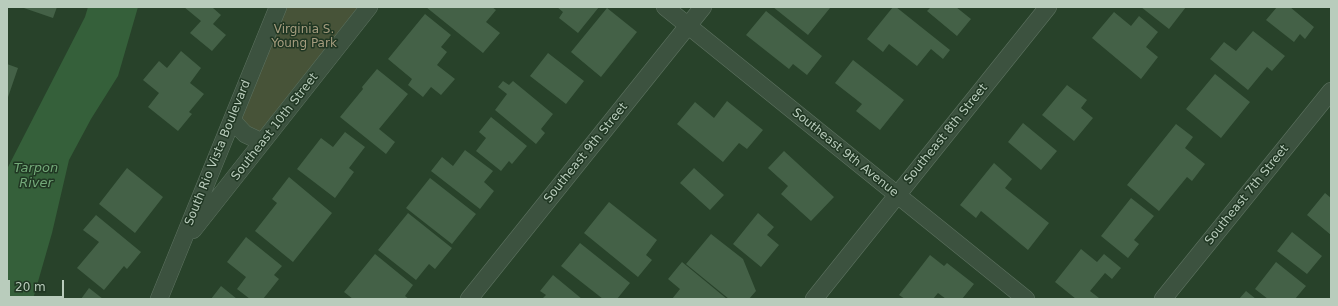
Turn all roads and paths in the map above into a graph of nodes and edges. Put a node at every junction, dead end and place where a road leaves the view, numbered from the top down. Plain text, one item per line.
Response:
1 (278, 7) edge
2 (369, 7) edge
3 (665, 7) edge
4 (703, 7) edge
5 (1048, 7) edge
6 (688, 26) junction
7 (1331, 91) edge
8 (232, 120) junction
9 (262, 142) junction
10 (897, 196) junction
11 (180, 246) junction
12 (160, 299) edge
13 (469, 299) edge
14 (814, 299) edge
15 (1026, 299) edge
16 (1163, 299) edge

1 - 8 street, South Rio Vista Boulevard
2 - 9 street, Southeast 10th Street
3 - 6 street, Southeast 9th Avenue
4 - 6 street, Southeast 9th Street
5 - 10 street, Southeast 8th Street
6 - 10 street, Southeast 9th Avenue
6 - 13 street, Southeast 9th Street
7 - 16 street, Southeast 7th Street
8 - 9 street
8 - 11 street, South Rio Vista Boulevard
9 - 11 street, Southeast 10th Street
10 - 14 street, Southeast 8th Street
10 - 15 street, Southeast 9th Avenue
11 - 12 street, South Rio Vista Boulevard

